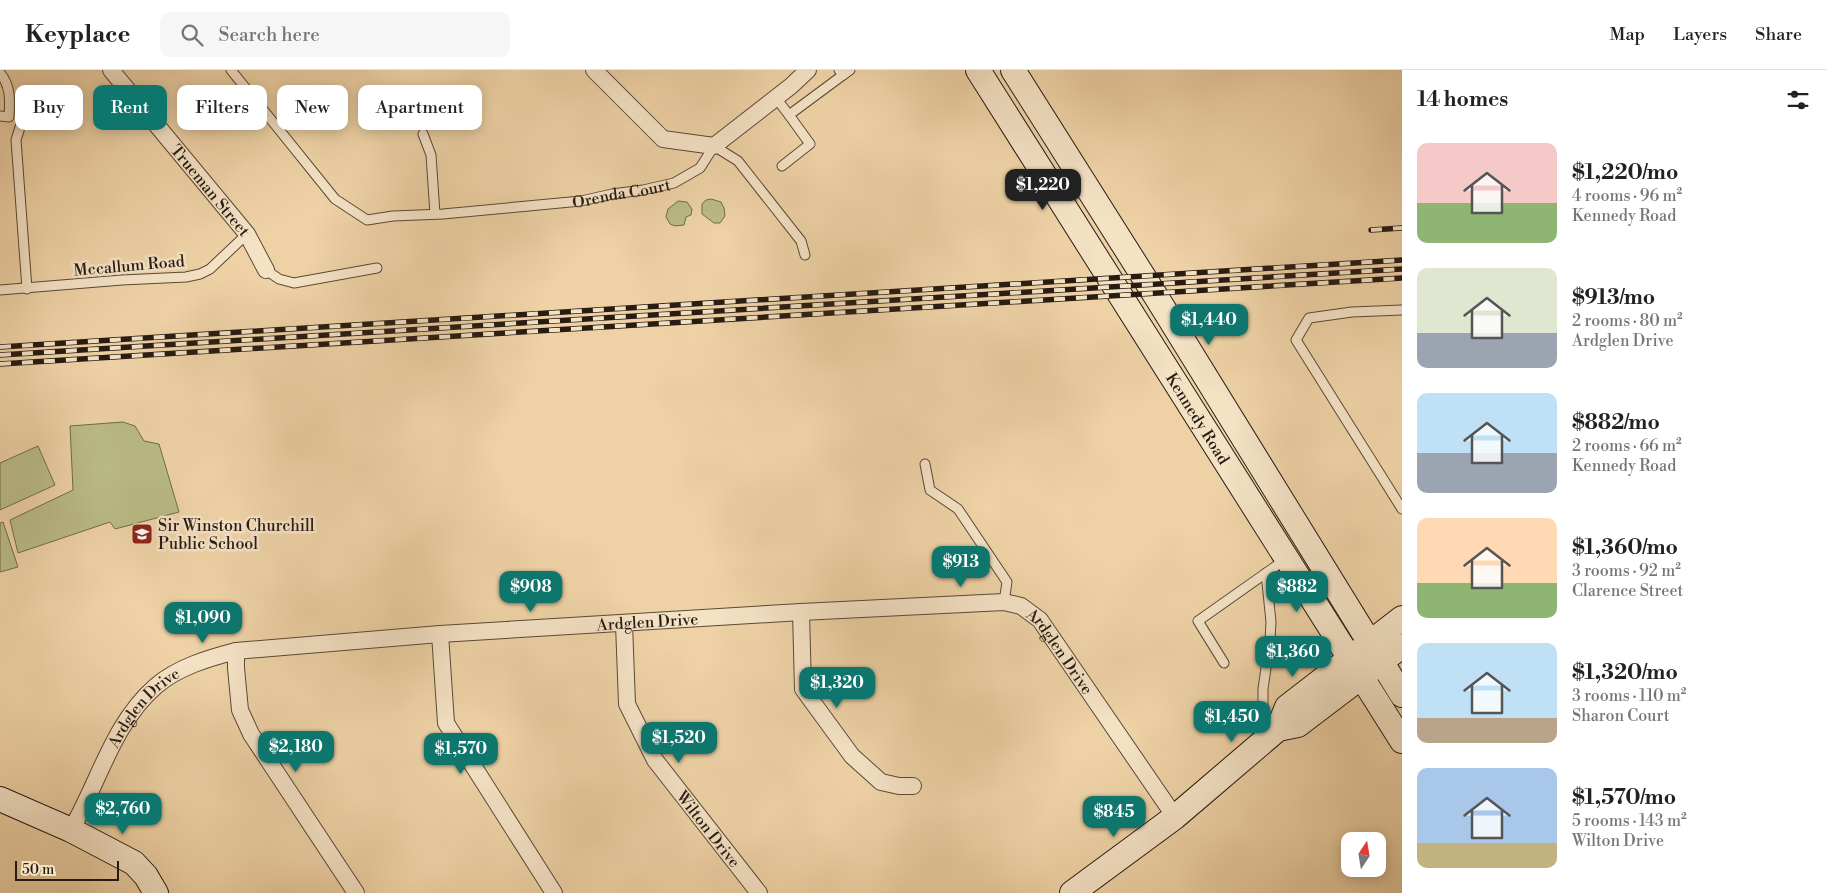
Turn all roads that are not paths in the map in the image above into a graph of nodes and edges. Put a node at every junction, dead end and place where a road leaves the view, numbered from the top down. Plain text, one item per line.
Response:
1 (111, 70) edge
2 (231, 70) edge
3 (594, 70) edge
4 (808, 70) edge
5 (978, 70) edge
6 (1014, 70) edge
7 (844, 72) edge
8 (0, 73) edge
9 (776, 98) junction
10 (789, 115) junction
11 (5, 117) edge
12 (19, 130) edge
13 (423, 134) dead end
14 (714, 146) junction
15 (782, 166) dead end
16 (435, 214) junction
17 (247, 234) junction
18 (805, 255) dead end
19 (377, 268) dead end
20 (266, 270) joint
21 (28, 289) junction
22 (0, 290) edge
23 (1402, 310) edge
24 (925, 464) dead end
25 (1402, 509) edge
26 (1286, 559) junction
27 (1266, 573) junction
28 (1004, 602) junction
29 (801, 612) junction
30 (1402, 618) edge
31 (624, 624) junction
32 (440, 634) junction
33 (1402, 646) edge
34 (236, 651) junction
35 (1376, 652) junction
36 (1224, 664) dead end
37 (1355, 668) junction
38 (1402, 695) edge
39 (1273, 733) junction
40 (1402, 741) edge
41 (913, 786) dead end
42 (0, 799) edge
43 (1175, 818) junction
44 (71, 830) junction
45 (1075, 892) edge
46 (156, 893) edge
47 (356, 893) edge
48 (554, 893) edge
49 (759, 893) edge

1 - 17 street, Trueman Street
2 - 16 lane, Orenda Court
3 - 14 street
4 - 9 street, Orenda Court
5 - 26 main road, Kennedy Road
6 - 35 main road, Kennedy Road
7 - 10 lane
8 - 11 lane
9 - 10 lane
9 - 14 street, Orenda Court
10 - 15 lane
12 - 21 lane
13 - 16 lane
14 - 16 lane, Orenda Court
14 - 18 lane
17 - 20 street, Trueman Street
17 - 21 lane, Mccallum Road
19 - 20 lane
21 - 22 lane, Mccallum Road
23 - 25 lane
24 - 28 lane
26 - 27 lane
26 - 37 main road, Kennedy Road
27 - 36 lane
27 - 39 lane
28 - 29 street, Ardglen Drive
28 - 43 street, Ardglen Drive
29 - 31 street, Ardglen Drive
29 - 41 street
30 - 35 main road
31 - 32 street, Ardglen Drive
31 - 49 street, Wilton Drive
32 - 34 street, Ardglen Drive
32 - 48 street
33 - 35 main road
34 - 44 street, Ardglen Drive
34 - 47 street
35 - 37 main road
35 - 38 main road, Kennedy Road
37 - 39 main road
37 - 40 main road, Kennedy Road
39 - 43 main road
42 - 44 main road
43 - 45 main road
44 - 46 main road

